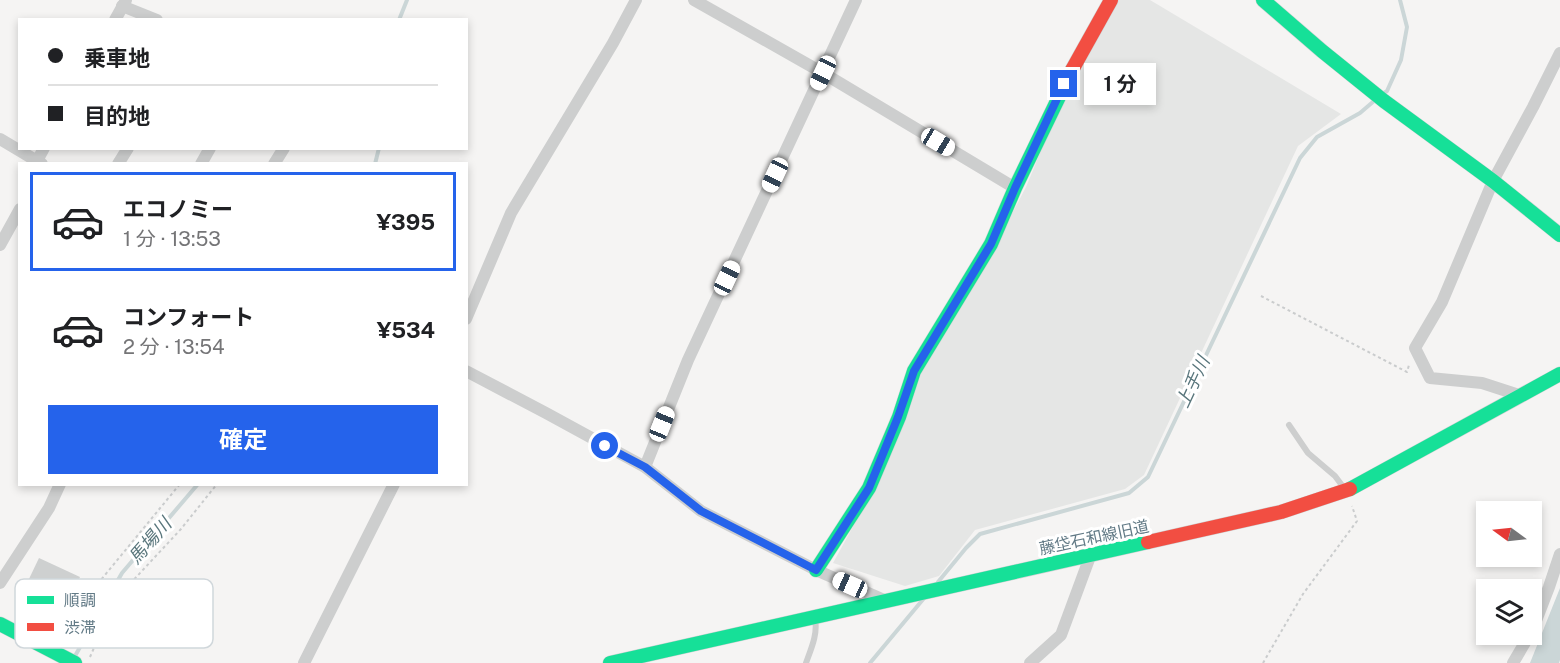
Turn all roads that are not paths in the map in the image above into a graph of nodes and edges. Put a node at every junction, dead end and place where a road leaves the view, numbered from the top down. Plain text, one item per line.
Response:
1 (636, 0) edge
2 (694, 0) edge
3 (856, 0) edge
4 (1111, 0) edge
5 (1263, 0) edge
6 (124, 3) edge
7 (116, 18) edge
8 (153, 18) edge
9 (1560, 53) edge
10 (823, 73) junction
11 (0, 139) edge
12 (18, 149) edge
13 (19, 150) edge
14 (40, 162) edge
15 (1493, 182) junction
16 (1015, 188) junction
17 (18, 213) edge
18 (1560, 235) edge
19 (0, 245) edge
20 (468, 314) edge
21 (468, 372) edge
22 (1560, 374) edge
23 (1522, 396) junction
24 (1289, 425) dead end
25 (645, 467) junction
26 (59, 486) edge
27 (393, 486) edge
28 (1347, 491) junction
29 (1091, 554) junction
30 (1560, 554) edge
31 (816, 570) junction
32 (0, 583) edge
33 (884, 600) junction
34 (1542, 605) edge
35 (814, 616) junction
36 (0, 624) edge
37 (15, 632) edge
38 (1524, 645) edge
39 (46, 648) edge
40 (75, 663) edge
41 (304, 663) edge
42 (610, 663) edge
43 (806, 663) edge
44 (1030, 663) edge
45 (1513, 663) edge

1 - 20 street
2 - 10 street
3 - 10 street
4 - 16 street
5 - 15 street
6 - 7 street
6 - 8 street
9 - 15 street
10 - 16 street
10 - 25 street
11 - 12 street
13 - 14 street
15 - 18 street
15 - 23 street
16 - 31 street
17 - 19 street
21 - 25 street
22 - 23 street, 藤垈石和線旧道
23 - 28 street, 藤垈石和線旧道
24 - 28 lane
25 - 31 street
26 - 32 street
27 - 41 street
28 - 29 street, 藤垈石和線旧道
29 - 33 street, 藤垈石和線旧道
29 - 44 street
30 - 34 street
31 - 33 street
33 - 35 street, 藤垈石和線旧道
35 - 42 street, 藤垈石和線旧道
35 - 43 lane
36 - 37 street
38 - 45 street
39 - 40 street

